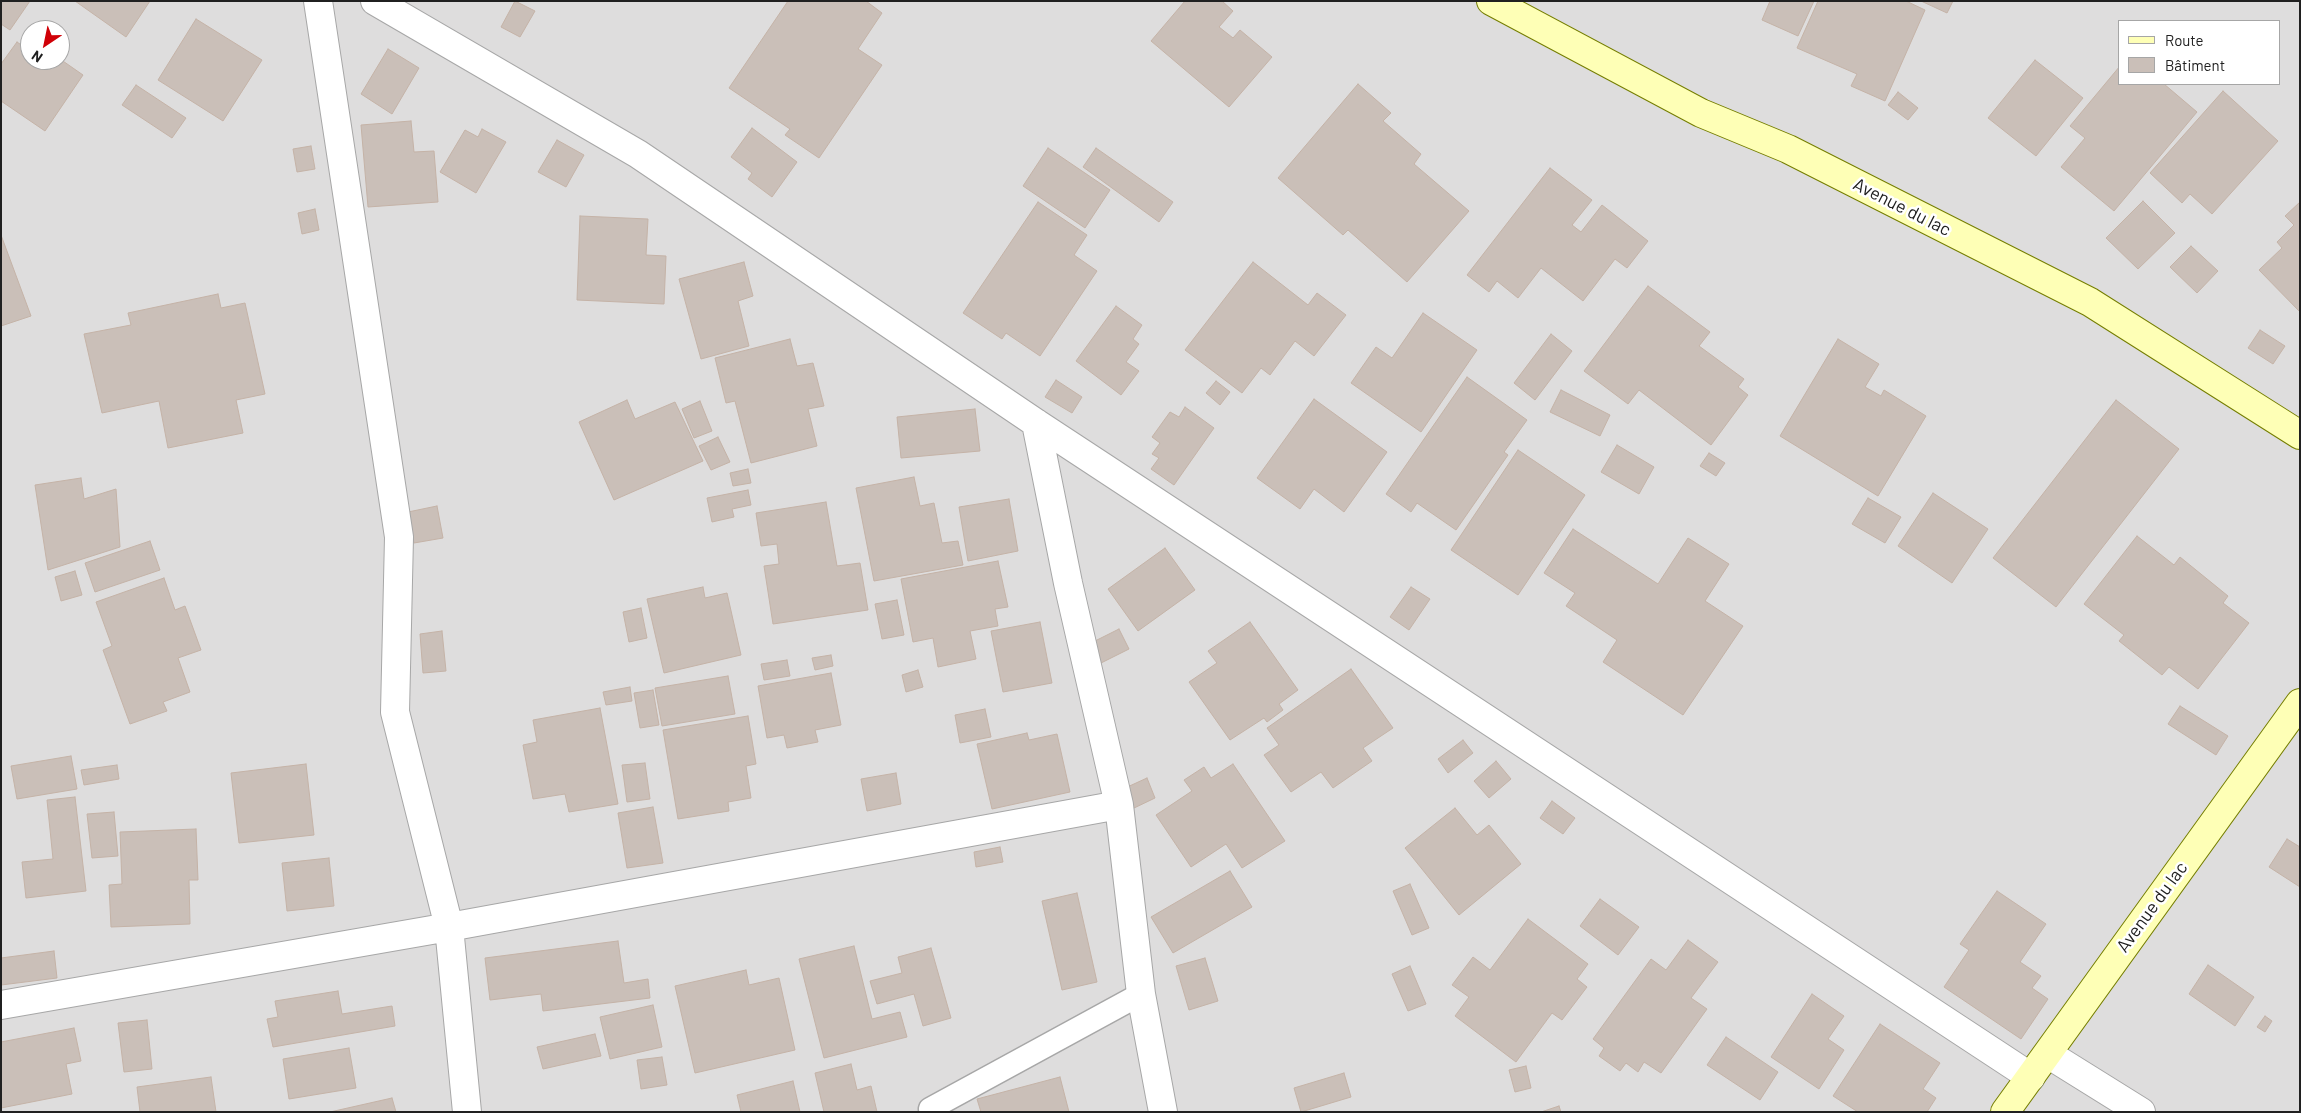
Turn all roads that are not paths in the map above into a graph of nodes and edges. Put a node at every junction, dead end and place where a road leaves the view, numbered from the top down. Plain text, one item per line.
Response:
1 (318, 1) edge
2 (375, 1) edge
3 (1491, 1) edge
4 (1036, 423) junction
5 (2300, 435) edge
6 (2300, 703) edge
7 (1118, 805) junction
8 (449, 927) junction
9 (1141, 994) junction
10 (1, 1005) edge
11 (2048, 1054) junction
12 (2031, 1077) junction
13 (930, 1108) dead end
14 (467, 1112) edge
15 (1163, 1112) edge
16 (2005, 1112) edge
17 (2141, 1112) edge

1 - 8 street
2 - 4 street
3 - 5 main road, Avenue du lac
4 - 7 street
4 - 12 street
6 - 11 main road, Avenue du lac
7 - 8 street
7 - 9 street
8 - 10 street
8 - 14 street
9 - 13 lane
9 - 15 street
11 - 12 main road, Avenue du lac
11 - 17 street
12 - 16 main road, Avenue du lac

